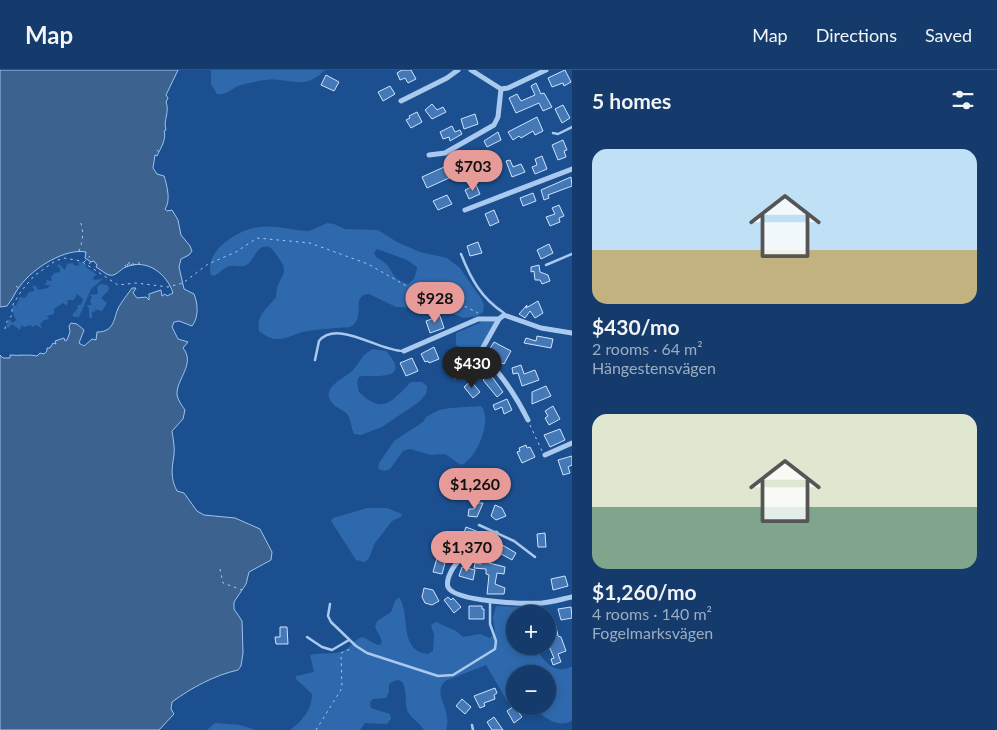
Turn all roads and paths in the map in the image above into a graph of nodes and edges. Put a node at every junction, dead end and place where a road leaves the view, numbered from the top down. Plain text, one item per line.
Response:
1 (458, 70) edge
2 (472, 70) edge
3 (546, 70) edge
4 (501, 89) junction
5 (401, 101) dead end
6 (572, 128) edge
7 (553, 133) dead end
8 (429, 155) dead end
9 (572, 169) edge
10 (465, 210) dead end
11 (80, 221) dead end
12 (79, 251) dead end
13 (460, 254) dead end
14 (572, 254) edge
15 (90, 256) dead end
16 (93, 259) dead end
17 (84, 262) junction
18 (88, 265) junction
19 (546, 265) dead end
20 (16, 286) dead end
21 (22, 290) junction
22 (507, 315) junction
23 (484, 318) junction
24 (499, 319) junction
25 (5, 329) dead end
26 (572, 333) edge
27 (404, 351) joint
28 (315, 360) dead end
29 (528, 420) joint
30 (572, 443) edge
31 (545, 455) joint
32 (479, 526) dead end
33 (496, 533) junction
34 (535, 557) dead end
35 (220, 569) dead end
36 (242, 590) dead end
37 (572, 597) edge
38 (490, 601) junction
39 (330, 604) dead end
40 (307, 637) dead end
41 (350, 640) junction
42 (356, 646) junction
43 (472, 725) dead end
44 (316, 730) edge
45 (473, 730) edge

1 - 5 street
2 - 4 street
3 - 4 street
4 - 8 street
6 - 7 lane
9 - 10 street
11 - 12 path
13 - 22 lane
14 - 19 lane
15 - 17 path
16 - 18 path
17 - 18 path
17 - 21 path
18 - 23 path
20 - 21 path
21 - 25 path
22 - 24 street
22 - 26 street
23 - 24 street
23 - 27 street
24 - 29 street
27 - 28 lane
29 - 31 path
30 - 31 street
32 - 33 lane
33 - 34 lane
33 - 38 street
35 - 36 path
37 - 38 street
38 - 42 lane
39 - 41 lane
40 - 41 lane
41 - 42 lane
42 - 44 path
43 - 45 lane

